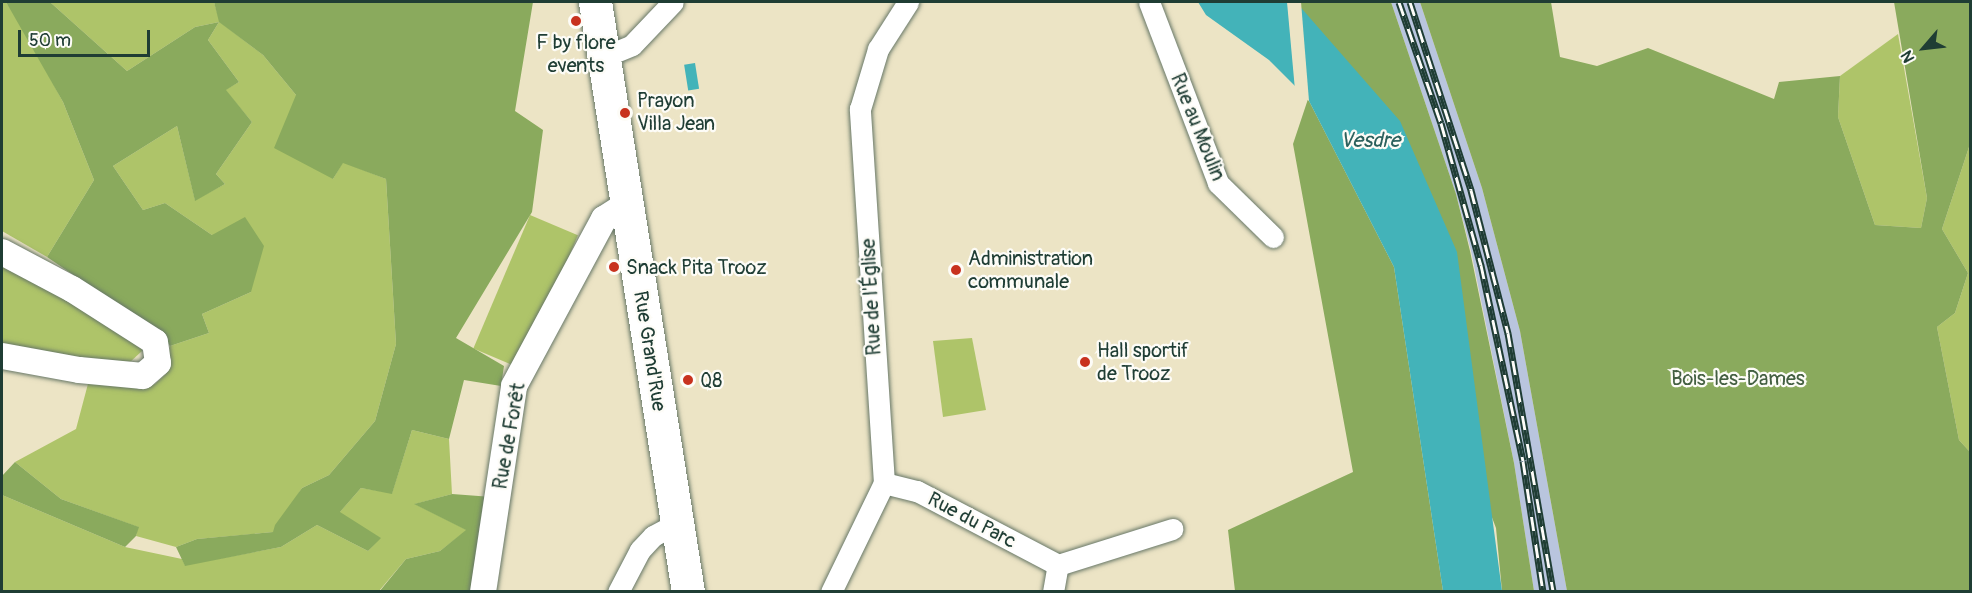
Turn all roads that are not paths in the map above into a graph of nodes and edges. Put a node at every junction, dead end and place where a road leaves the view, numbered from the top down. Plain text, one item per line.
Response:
1 (595, 2) edge
2 (673, 2) edge
3 (908, 2) edge
4 (1149, 2) edge
5 (603, 57) junction
6 (627, 204) junction
7 (1272, 237) dead end
8 (2, 252) edge
9 (2, 356) edge
10 (884, 483) junction
11 (676, 524) junction
12 (1172, 529) dead end
13 (1058, 565) junction
14 (483, 591) edge
15 (618, 591) edge
16 (688, 591) edge
17 (831, 591) edge
18 (1053, 591) edge

1 - 5 main road, Rue Grand'Rue
2 - 5 street
3 - 10 street, Rue de l'Église
4 - 7 street, Rue au Moulin
5 - 6 main road, Rue Grand'Rue
6 - 11 main road, Rue Grand'Rue
6 - 14 street, Rue de Forêt
8 - 9 street
10 - 13 street, Rue du Parc
10 - 17 street, Rue de l'Église
11 - 15 street
11 - 16 main road, Rue Grand'Rue
12 - 13 street
13 - 18 street

